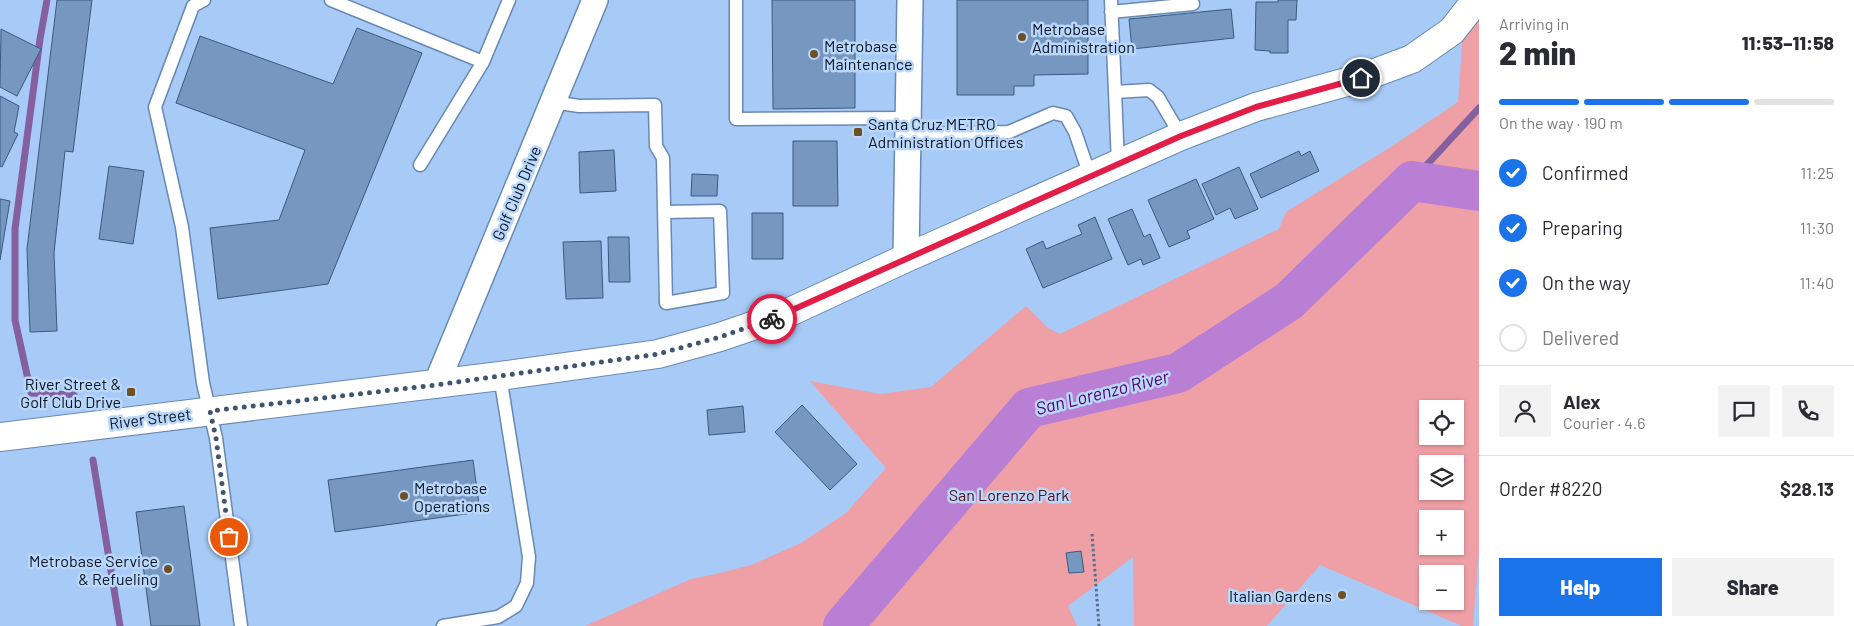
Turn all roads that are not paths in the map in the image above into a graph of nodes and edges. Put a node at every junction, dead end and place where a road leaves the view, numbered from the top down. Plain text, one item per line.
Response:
1 (204, 0) edge
2 (331, 0) edge
3 (509, 0) edge
4 (595, 0) edge
5 (736, 0) edge
6 (910, 0) edge
7 (1476, 0) edge
8 (1193, 4) dead end
9 (1111, 6) edge
10 (483, 62) junction
11 (1115, 92) junction
12 (553, 102) junction
13 (908, 126) junction
14 (1181, 136) junction
15 (1118, 164) junction
16 (420, 165) dead end
17 (1090, 176) junction
18 (664, 212) junction
19 (906, 258) junction
20 (500, 376) junction
21 (436, 385) junction
22 (210, 411) junction
23 (0, 436) edge
24 (241, 626) edge
25 (443, 626) edge

1 - 22 lane
2 - 10 lane
3 - 10 lane
4 - 12 street, Golf Club Drive
5 - 13 lane
6 - 13 street
7 - 14 main road, River Street
8 - 9 lane
9 - 11 lane
10 - 16 lane
11 - 14 lane
11 - 15 lane
12 - 18 lane
12 - 21 street, Golf Club Drive
13 - 17 lane
13 - 19 street
14 - 15 main road, River Street
15 - 17 main road, River Street
17 - 19 main road, River Street
18 - 18 lane
19 - 20 main road, River Street
20 - 21 main road, River Street
20 - 25 lane
21 - 22 main road, River Street
22 - 23 main road, River Street
22 - 24 lane

